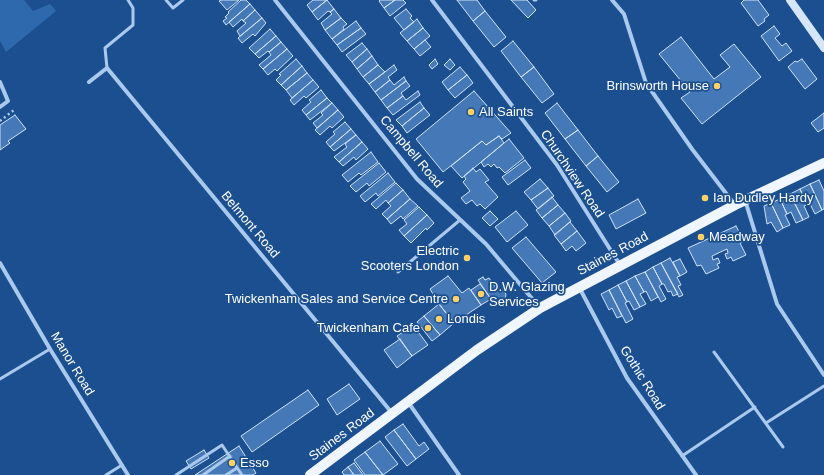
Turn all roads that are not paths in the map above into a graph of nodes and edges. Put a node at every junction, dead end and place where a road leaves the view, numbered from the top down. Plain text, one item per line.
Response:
1 (128, 0) edge
2 (166, 0) edge
3 (183, 0) edge
4 (275, 0) edge
5 (432, 0) edge
6 (612, 0) edge
7 (790, 0) edge
8 (824, 48) edge
9 (107, 68) junction
10 (0, 82) edge
11 (88, 82) dead end
12 (0, 107) edge
13 (824, 163) edge
14 (745, 199) junction
15 (735, 205) junction
16 (460, 220) junction
17 (0, 263) edge
18 (620, 265) junction
19 (398, 272) dead end
20 (579, 287) junction
21 (540, 308) junction
22 (50, 349) junction
23 (714, 352) dead end
24 (824, 375) edge
25 (0, 379) edge
26 (824, 386) edge
27 (408, 402) junction
28 (755, 407) junction
29 (392, 413) junction
30 (766, 422) junction
31 (783, 447) dead end
32 (230, 456) junction
33 (682, 456) junction
34 (122, 465) junction
35 (237, 468) junction
36 (106, 475) edge
37 (128, 475) edge
38 (176, 475) edge
39 (203, 475) edge
40 (226, 475) edge
41 (242, 475) edge
42 (310, 475) edge
43 (459, 475) edge
44 (696, 475) edge

1 - 9 lane
2 - 3 lane
4 - 16 street, Campbell Road
5 - 18 street, Churchview Road
6 - 15 street
7 - 8 street
9 - 11 street
9 - 29 street, Belmont Road
10 - 12 street
13 - 14 main road, Staines Road
14 - 15 main road, Staines Road
14 - 24 street
15 - 18 main road, Staines Road
16 - 19 lane
16 - 21 street, Campbell Road
17 - 22 street, Manor Road
18 - 20 main road, Staines Road
20 - 21 main road, Staines Road
20 - 33 street, Gothic Road
21 - 27 main road, Staines Road
22 - 25 lane
22 - 34 street, Manor Road
23 - 28 lane
26 - 30 lane
27 - 29 main road, Staines Road
27 - 43 street
28 - 30 lane
28 - 33 lane
29 - 42 main road, Staines Road
30 - 31 lane
32 - 35 lane
32 - 38 lane
32 - 39 lane
33 - 44 street, Gothic Road
34 - 36 lane
34 - 37 street, Manor Road
35 - 40 lane
35 - 41 lane

